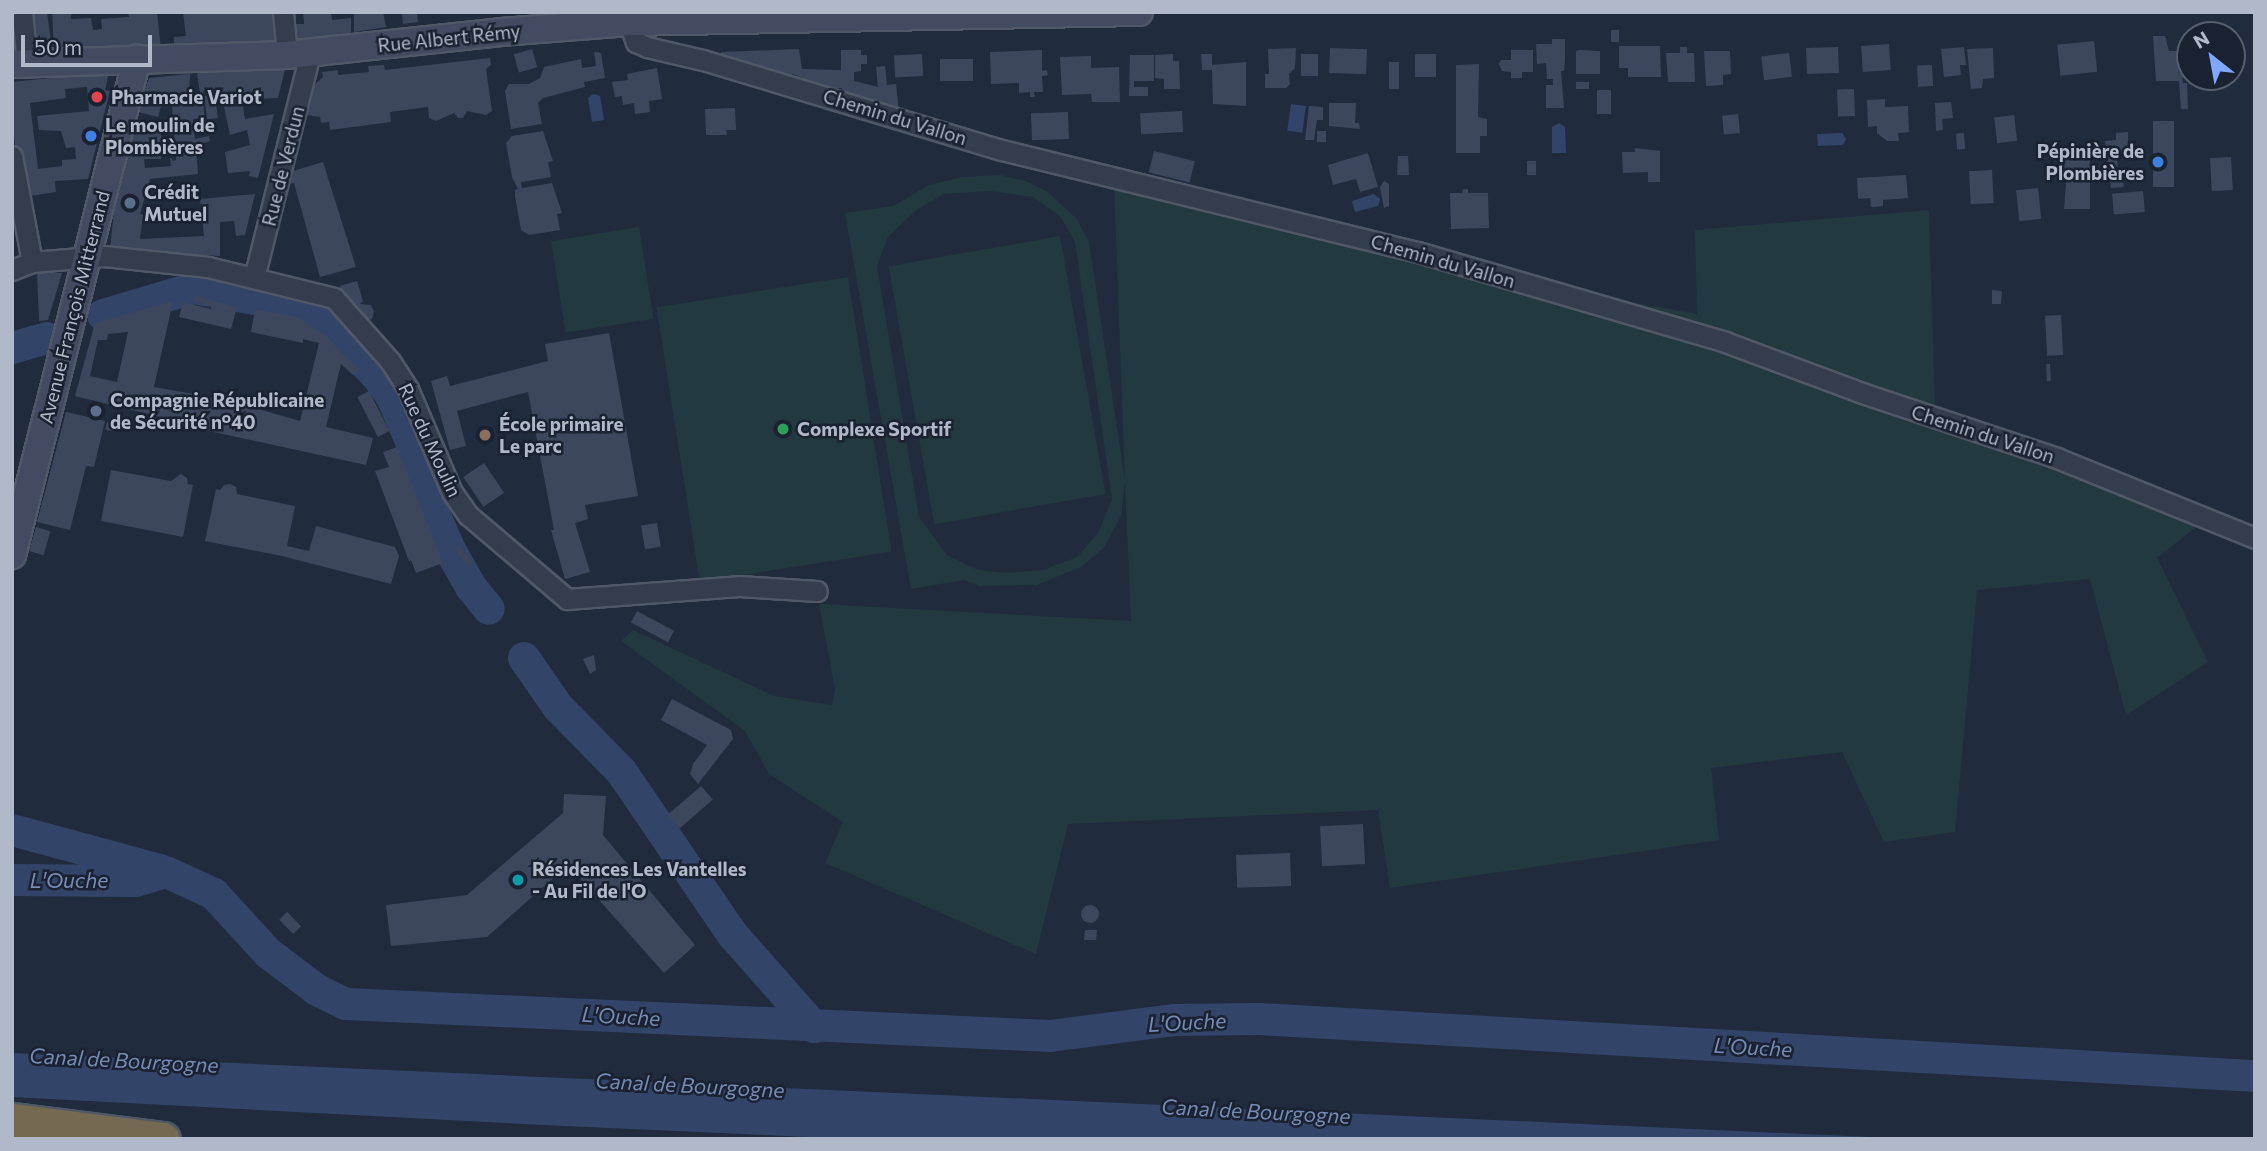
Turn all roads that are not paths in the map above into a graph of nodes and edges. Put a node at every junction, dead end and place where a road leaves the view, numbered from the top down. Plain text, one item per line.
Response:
1 (22, 12) edge
2 (283, 12) edge
3 (1139, 12) edge
4 (629, 22) junction
5 (298, 54) junction
6 (136, 59) junction
7 (20, 63) edge
8 (12, 156) edge
9 (88, 256) junction
10 (32, 262) junction
11 (12, 270) edge
12 (254, 278) junction
13 (2255, 538) edge
14 (12, 555) edge
15 (817, 591) dead end
16 (12, 1120) edge
17 (163, 1139) edge

1 - 7 street
2 - 5 street, Rue de Verdun
3 - 4 main road, Rue Albert Rémy
4 - 5 main road, Rue Albert Rémy
4 - 13 street, Chemin du Vallon
5 - 6 main road, Rue Albert Rémy
5 - 12 street, Rue de Verdun
6 - 7 main road, Rue Albert Rémy
6 - 9 main road, Avenue François Mitterrand
8 - 10 street
9 - 10 street, Rue du Moulin
9 - 12 street, Rue du Moulin
9 - 14 main road, Avenue François Mitterrand
10 - 11 street, Rue du Moulin
12 - 15 street, Rue du Moulin
16 - 17 highway

